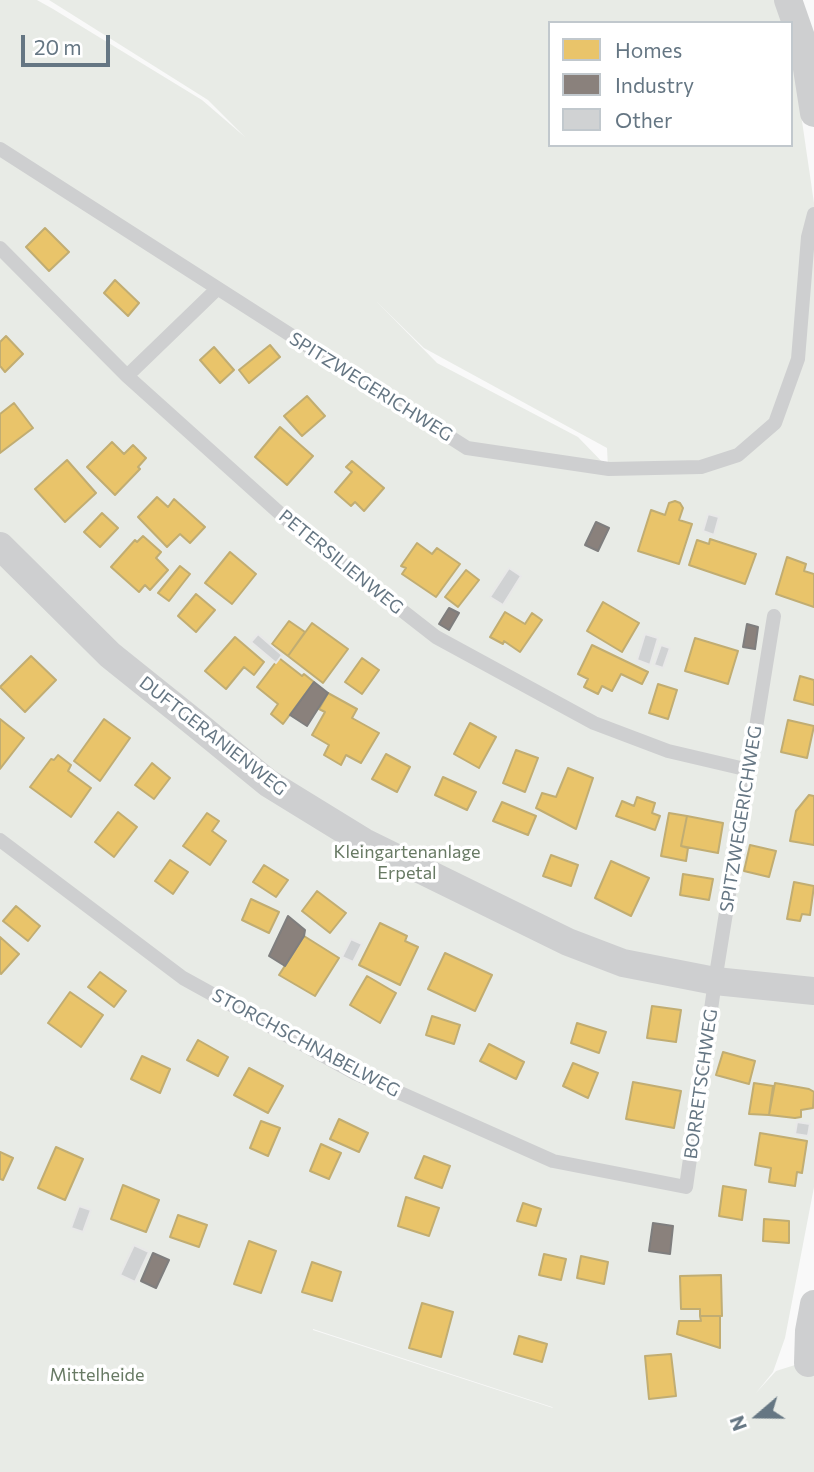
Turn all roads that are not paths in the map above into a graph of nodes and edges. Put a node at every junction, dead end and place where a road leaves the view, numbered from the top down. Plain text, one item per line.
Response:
1 (789, 0) edge
2 (814, 113) edge
3 (0, 149) edge
4 (814, 214) edge
5 (0, 248) edge
6 (217, 289) junction
7 (127, 376) junction
8 (0, 546) edge
9 (774, 616) dead end
10 (749, 771) junction
11 (0, 840) edge
12 (715, 981) junction
13 (814, 990) edge
14 (686, 1187) joint
15 (814, 1304) edge
16 (808, 1363) dead end

1 - 2 street
3 - 6 lane, SPITZWEGERICHWEG
4 - 6 lane, SPITZWEGERICHWEG
5 - 7 lane, PETERSILIENWEG
6 - 7 lane
7 - 10 lane, PETERSILIENWEG
8 - 12 street, DUFTGERANIENWEG
9 - 10 lane, SPITZWEGERICHWEG
10 - 12 lane, SPITZWEGERICHWEG
11 - 14 lane, STORCHSCHNABELWEG
12 - 13 street, DUFTGERANIENWEG
12 - 14 lane, BORRETSCHWEG
15 - 16 street

